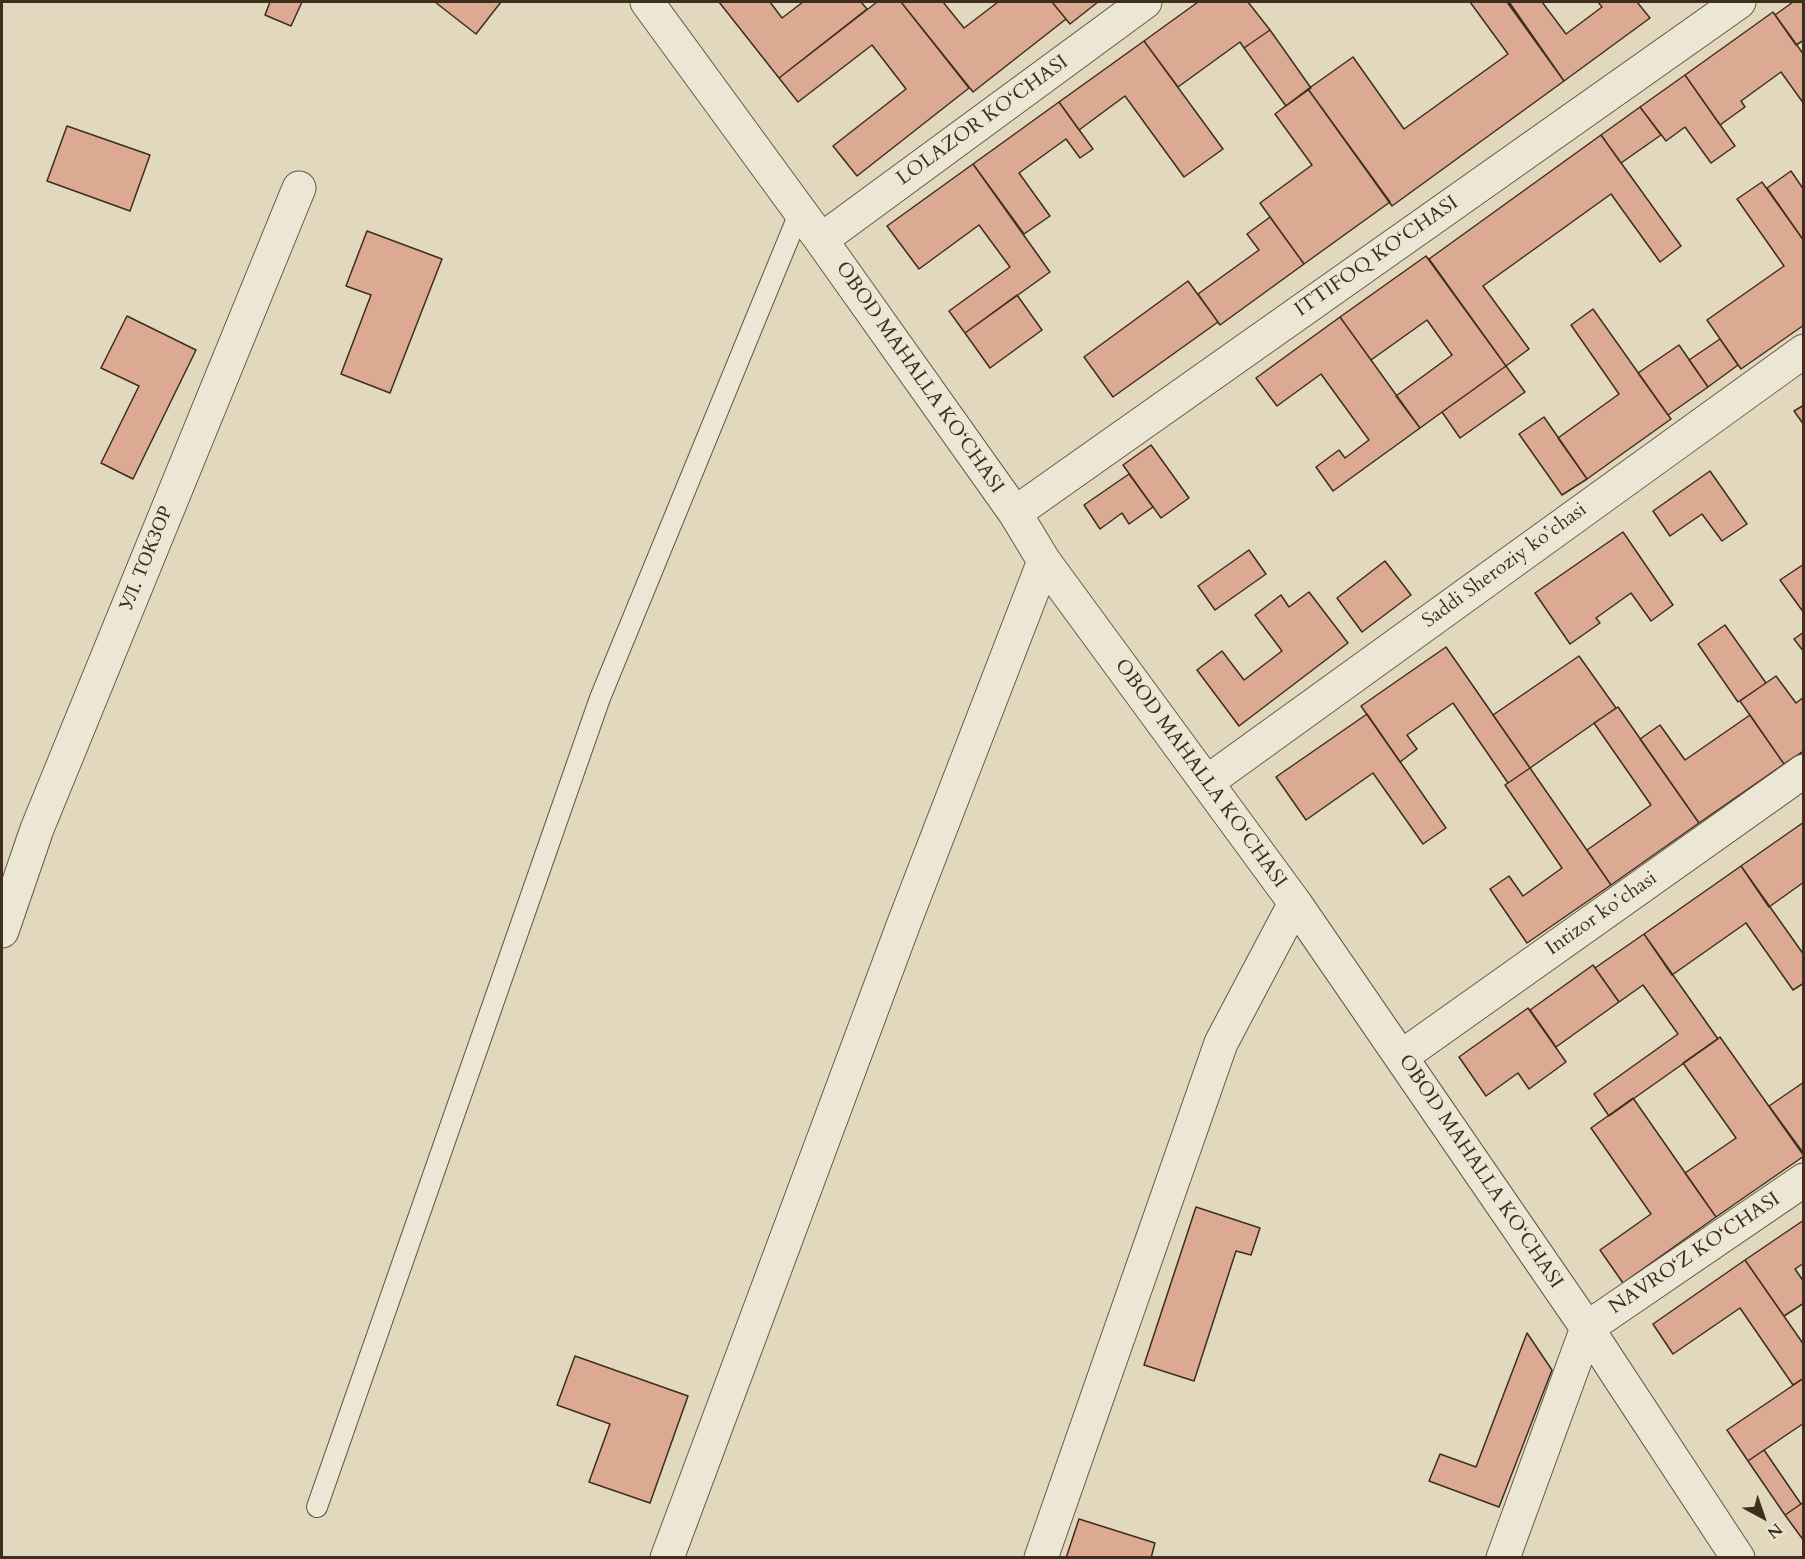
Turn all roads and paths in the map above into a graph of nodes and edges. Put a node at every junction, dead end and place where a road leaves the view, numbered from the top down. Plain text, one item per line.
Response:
1 (647, 2) edge
2 (1146, 2) edge
3 (1739, 2) edge
4 (299, 188) dead end
5 (800, 211) junction
6 (821, 240) junction
7 (1803, 351) edge
8 (1015, 513) junction
9 (1044, 561) junction
10 (1803, 771) edge
11 (1207, 782) junction
12 (1295, 903) junction
13 (2, 931) edge
14 (1401, 1057) junction
15 (1803, 1180) edge
16 (1587, 1328) junction
17 (317, 1507) dead end
18 (667, 1557) edge
19 (1041, 1557) edge
20 (1503, 1557) edge
21 (1738, 1557) edge

1 - 5 street, OBOD MAHALLA KO‘CHASI
2 - 6 street, LOLAZOR KO‘CHASI
3 - 8 street, ITTIFOQ KO‘CHASI
4 - 13 street, УЛ. ТОКЗОР
5 - 6 street, OBOD MAHALLA KO‘CHASI
5 - 17 lane
6 - 8 street, OBOD MAHALLA KO‘CHASI
7 - 11 street, Saddi Sheroziy koʻchasi
8 - 9 street, OBOD MAHALLA KO‘CHASI
9 - 11 street, OBOD MAHALLA KO‘CHASI
9 - 18 street
10 - 14 street, Intizor koʻchasi
11 - 12 street, OBOD MAHALLA KO‘CHASI
12 - 14 street, OBOD MAHALLA KO‘CHASI
12 - 19 street
14 - 16 street, OBOD MAHALLA KO‘CHASI
15 - 16 street, NAVRO‘Z KO‘CHASI
16 - 20 street
16 - 21 street, OBOD MAHALLA KO‘CHASI

